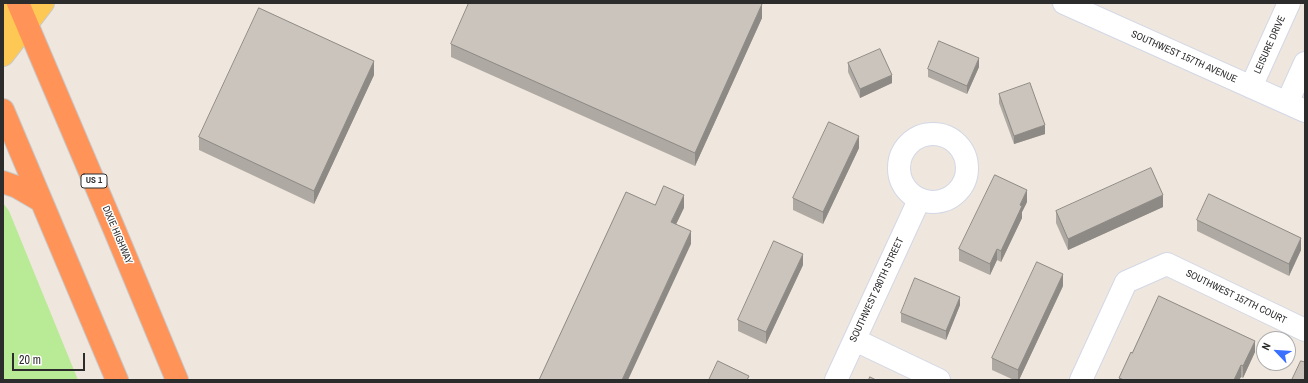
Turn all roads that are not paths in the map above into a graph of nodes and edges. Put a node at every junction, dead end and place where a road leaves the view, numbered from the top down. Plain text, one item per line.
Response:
1 (10, 3) edge
2 (18, 3) edge
3 (44, 3) edge
4 (1064, 3) edge
5 (1289, 3) edge
6 (26, 24) junction
7 (3, 27) edge
8 (3, 55) edge
9 (1305, 63) edge
10 (1251, 87) junction
11 (1296, 107) edge
12 (3, 110) edge
13 (3, 182) edge
14 (919, 200) dead end
15 (41, 201) junction
16 (1305, 330) edge
17 (855, 340) junction
18 (117, 380) edge
19 (177, 380) edge
20 (836, 380) edge
21 (939, 380) edge
22 (1081, 380) edge

1 - 7 main road
2 - 6 highway, DIXIE HIGHWAY / US 1
3 - 6 main road
4 - 10 street, SOUTHWEST 157TH AVENUE
5 - 10 street, LEISURE DRIVE
6 - 8 main road
6 - 19 highway, DIXIE HIGHWAY / US 1
9 - 11 street
10 - 11 street, SOUTHWEST 157TH AVENUE
12 - 15 highway
13 - 15 highway
14 - 17 street, SOUTHWEST 290TH STREET
15 - 18 highway
16 - 22 street, SOUTHWEST 157TH COURT
17 - 20 street, SOUTHWEST 290TH STREET
17 - 21 street

